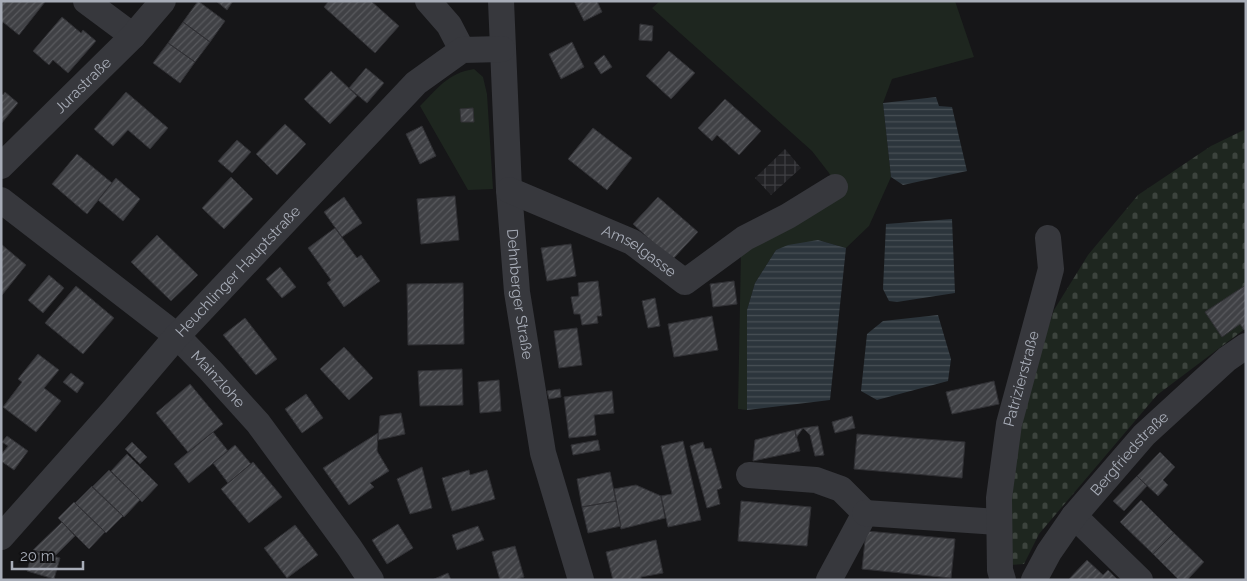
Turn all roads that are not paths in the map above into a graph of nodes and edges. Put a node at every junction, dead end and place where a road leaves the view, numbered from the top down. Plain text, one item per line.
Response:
1 (86, 1) edge
2 (163, 1) edge
3 (428, 1) edge
4 (501, 1) edge
5 (133, 36) junction
6 (502, 49) junction
7 (462, 50) junction
8 (1, 166) edge
9 (835, 187) dead end
10 (509, 190) junction
11 (1, 200) edge
12 (1048, 238) dead end
13 (176, 336) junction
14 (1246, 346) edge
15 (749, 475) dead end
16 (865, 513) junction
17 (1074, 516) junction
18 (998, 522) junction
19 (1, 537) edge
20 (370, 580) edge
21 (581, 580) edge
22 (829, 580) edge
23 (1003, 580) edge
24 (1034, 580) edge
25 (1140, 580) edge

1 - 5 street
2 - 5 street, Jurastraße
3 - 7 street
4 - 6 street, Dehnberger Straße
5 - 8 street, Jurastraße
6 - 7 street
6 - 10 street, Dehnberger Straße
7 - 13 street, Heuchlinger Hauptstraße
9 - 10 street, Amselgasse
10 - 21 street, Dehnberger Straße
11 - 13 street, Mainzlohe
12 - 18 street, Patrizierstraße
13 - 19 street, Heuchlinger Hauptstraße
13 - 20 street, Mainzlohe
14 - 17 street, Bergfriedstraße
15 - 16 street
16 - 18 street
16 - 22 street
17 - 24 street, Bergfriedstraße
17 - 25 street
18 - 23 street, Patrizierstraße

